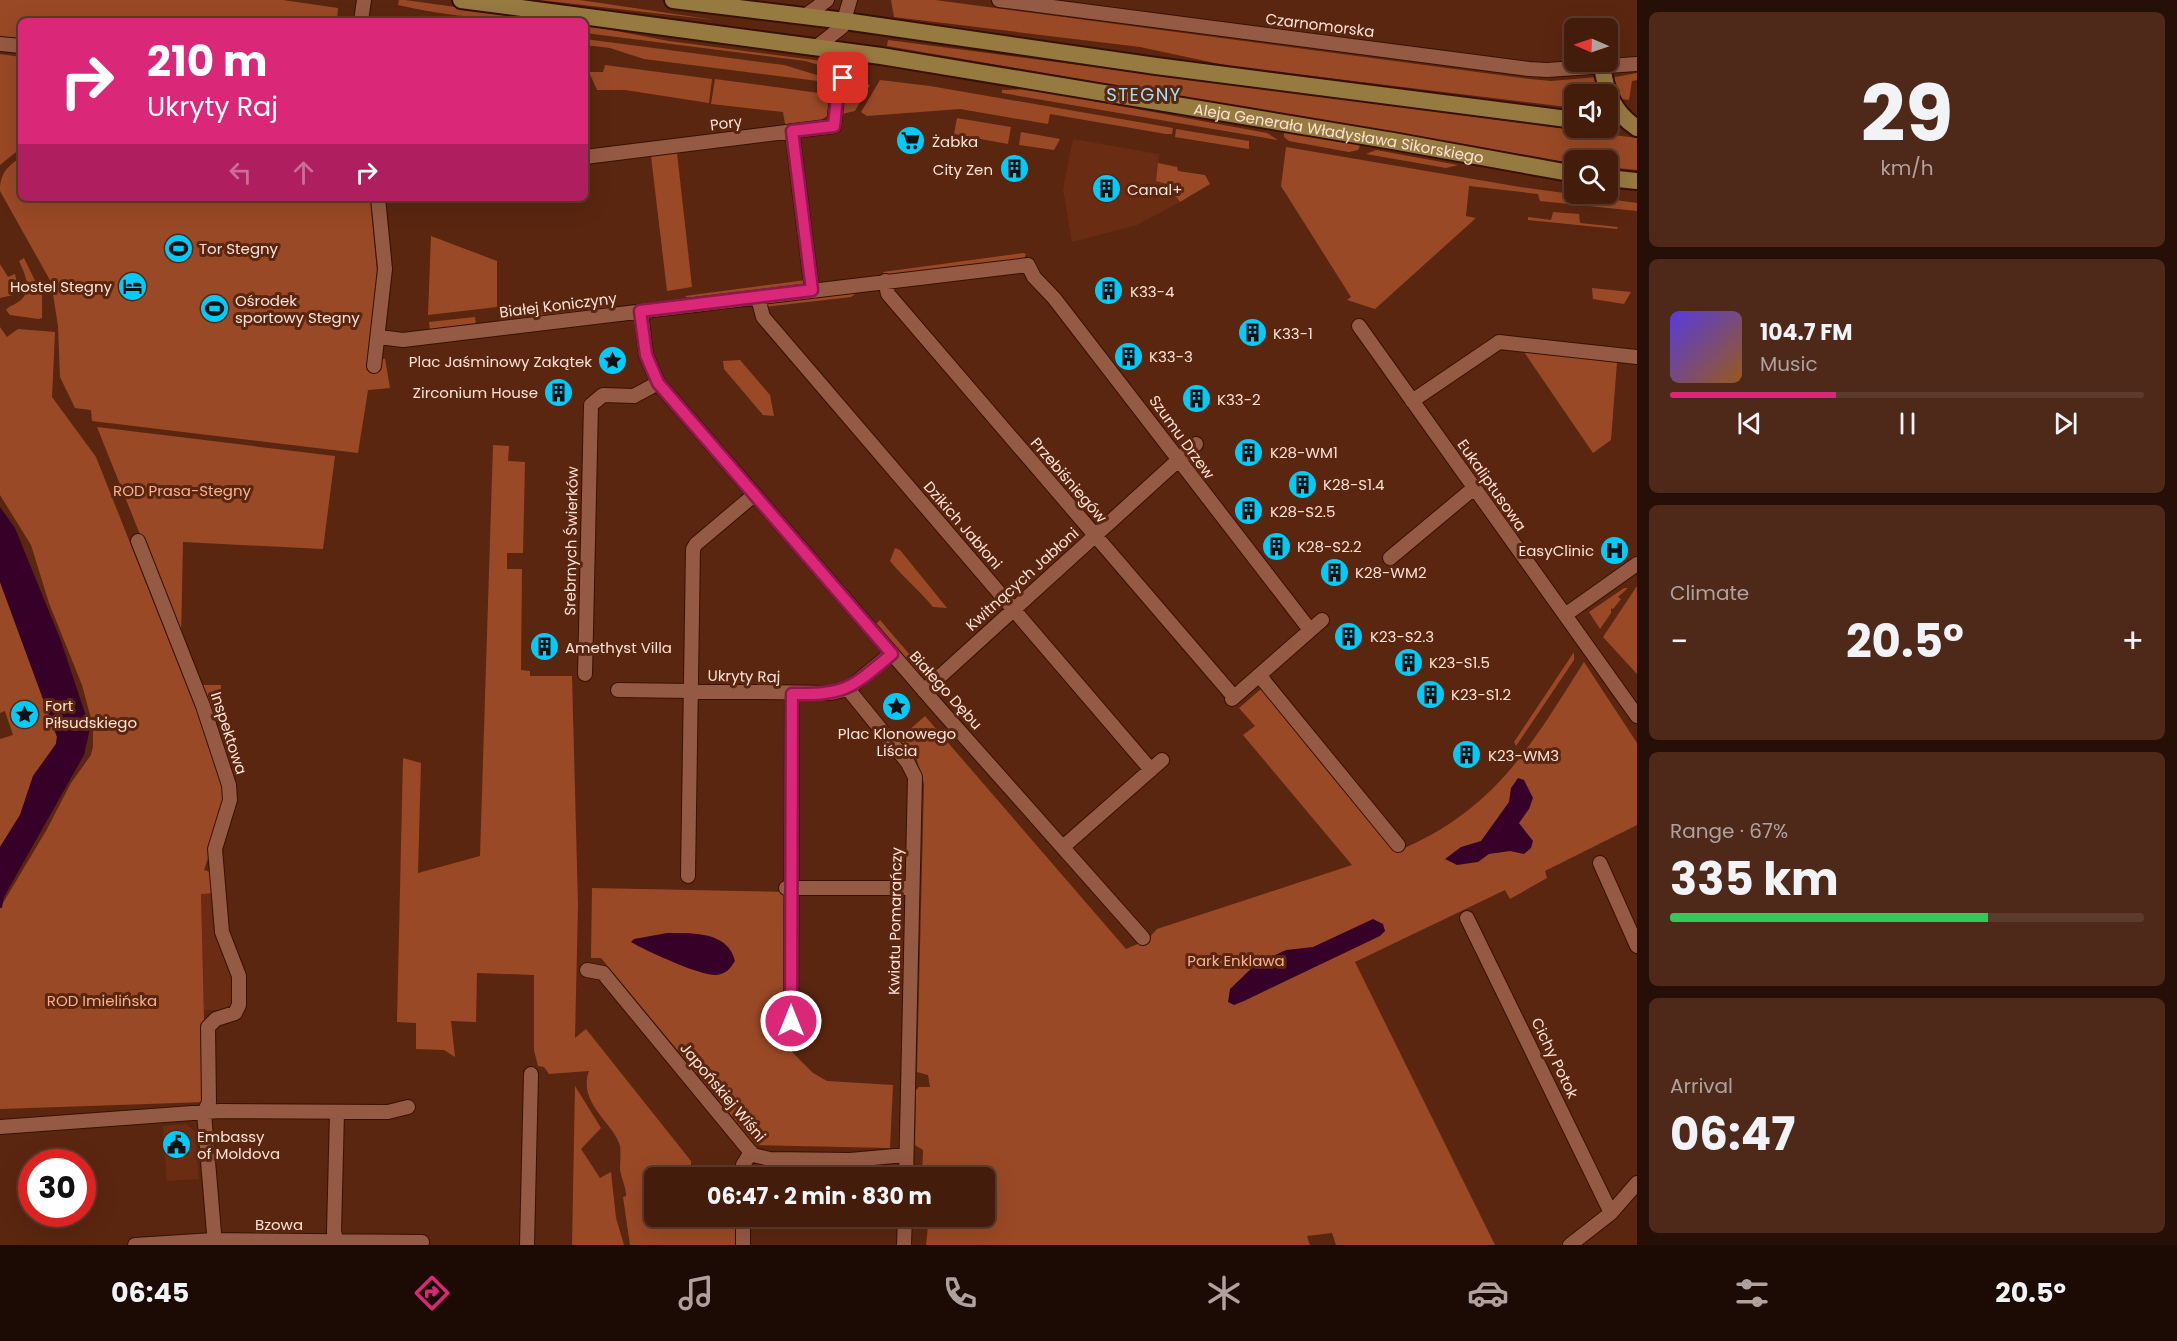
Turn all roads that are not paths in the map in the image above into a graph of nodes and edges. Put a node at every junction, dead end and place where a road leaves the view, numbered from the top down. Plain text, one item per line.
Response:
1 (364, 0) edge
2 (461, 0) edge
3 (673, 0) edge
4 (827, 0) edge
5 (850, 0) edge
6 (999, 0) edge
7 (1081, 5) edge
8 (805, 16) junction
9 (361, 18) edge
10 (845, 21) junction
11 (0, 44) edge
12 (18, 46) edge
13 (821, 49) junction
14 (867, 54) junction
15 (1637, 64) edge
16 (1618, 65) edge
17 (1564, 68) edge
18 (1603, 72) edge
19 (838, 88) junction
20 (1564, 119) edge
21 (1618, 125) edge
22 (1637, 128) edge
23 (792, 131) junction
24 (588, 157) edge
25 (1564, 172) edge
26 (1618, 179) edge
27 (1637, 181) edge
28 (378, 201) edge
29 (1028, 265) joint
30 (885, 281) junction
31 (812, 290) junction
32 (758, 298) junction
33 (640, 311) junction
34 (1359, 326) dead end
35 (379, 337) junction
36 (1637, 357) edge
37 (374, 366) dead end
38 (658, 383) junction
39 (1412, 401) junction
40 (1196, 444) dead end
41 (1178, 461) junction
42 (1474, 488) junction
43 (754, 495) junction
44 (1095, 535) junction
45 (138, 541) dead end
46 (1390, 558) dead end
47 (1637, 564) edge
48 (1014, 609) junction
49 (1565, 615) junction
50 (1322, 620) dead end
51 (1310, 630) junction
52 (892, 654) junction
53 (585, 674) dead end
54 (1259, 675) junction
55 (848, 689) junction
56 (618, 690) dead end
57 (924, 691) junction
58 (690, 692) junction
59 (792, 694) junction
60 (1637, 716) edge
61 (1162, 760) dead end
62 (1151, 770) junction
63 (1398, 845) dead end
64 (1063, 847) junction
65 (1600, 863) dead end
66 (688, 876) dead end
67 (788, 886) junction
68 (912, 888) junction
69 (1467, 918) dead end
70 (1143, 938) dead end
71 (1637, 946) edge
72 (587, 970) dead end
73 (791, 1044) dead end
74 (531, 1074) dead end
75 (408, 1107) dead end
76 (337, 1112) junction
77 (204, 1113) junction
78 (0, 1127) edge
79 (751, 1152) junction
80 (906, 1155) junction
81 (743, 1167) edge
82 (906, 1167) edge
83 (1637, 1184) edge
84 (1611, 1213) junction
85 (742, 1227) edge
86 (905, 1227) edge
87 (214, 1242) edge
88 (422, 1242) dead end
89 (338, 1243) edge
90 (135, 1245) edge
91 (527, 1245) edge
92 (743, 1245) edge
93 (904, 1245) edge
94 (1570, 1245) edge

1 - 9 street
2 - 13 main road, Aleja Generała Władysława Sikorskiego
3 - 8 main road
4 - 8 street
5 - 10 street
6 - 7 street, Czarnomorska
7 - 17 street, Czarnomorska
8 - 10 main road
10 - 13 street
10 - 20 main road
11 - 12 street
13 - 14 main road, Aleja Generała Władysława Sikorskiego
13 - 19 street, Pory
14 - 19 street, Pory
14 - 25 main road, Aleja Generała Władysława Sikorskiego
15 - 16 street, Czarnomorska
18 - 22 main road
19 - 23 street, Pory
21 - 22 main road
23 - 24 street, Pory
23 - 31 street
26 - 27 main road
28 - 35 street
29 - 30 street, Białej Koniczyny
29 - 41 street, Szumu Drzew
30 - 31 street, Białej Koniczyny
30 - 44 street, Przebiśniegów
31 - 32 street, Białej Koniczyny
32 - 33 street, Białej Koniczyny
32 - 48 street, Dzikich Jabłoni
33 - 35 street, Białej Koniczyny
33 - 38 street, Białego Dębu
34 - 39 street, Eukaliptusowa
35 - 37 street
36 - 39 street
38 - 43 street, Białego Dębu
38 - 53 street, Srebrnych Świerków
39 - 42 street, Eukaliptusowa
40 - 41 street, Kwitnących Jabłoni
41 - 44 street, Kwitnących Jabłoni
41 - 51 street, Szumu Drzew
42 - 46 street
42 - 49 street, Eukaliptusowa
43 - 52 street, Białego Dębu
43 - 58 street
44 - 48 street, Kwitnących Jabłoni
44 - 54 street, Przebiśniegów
45 - 77 street, Inspektowa
47 - 49 street
48 - 57 street, Kwitnących Jabłoni
48 - 62 street, Dzikich Jabłoni
49 - 60 street, Eukaliptusowa
50 - 51 street
51 - 54 street
52 - 55 street, Ukryty Raj
52 - 57 street, Białego Dębu
54 - 63 street
55 - 59 street, Ukryty Raj
55 - 68 street, Kwiatu Pomarańczy
56 - 58 street, Ukryty Raj
57 - 64 street, Białego Dębu
58 - 59 street, Ukryty Raj
58 - 66 street
59 - 67 street
61 - 62 street
62 - 64 street
64 - 70 street, Białego Dębu
65 - 71 street
67 - 68 street
67 - 73 street
68 - 80 street, Kwiatu Pomarańczy
69 - 84 street, Cichy Potok
72 - 79 street, Japońskiej Wiśni
74 - 91 street
75 - 76 street
76 - 77 street
76 - 89 street
77 - 78 street
77 - 87 street, Inspektowa
79 - 80 street, Japońskiej Wiśni
79 - 81 street
80 - 82 street, Kwiatu Pomarańczy
83 - 84 street
84 - 94 street
85 - 92 street
86 - 93 street
87 - 89 street, Bzowa
87 - 90 street, Bzowa
88 - 89 street, Bzowa

